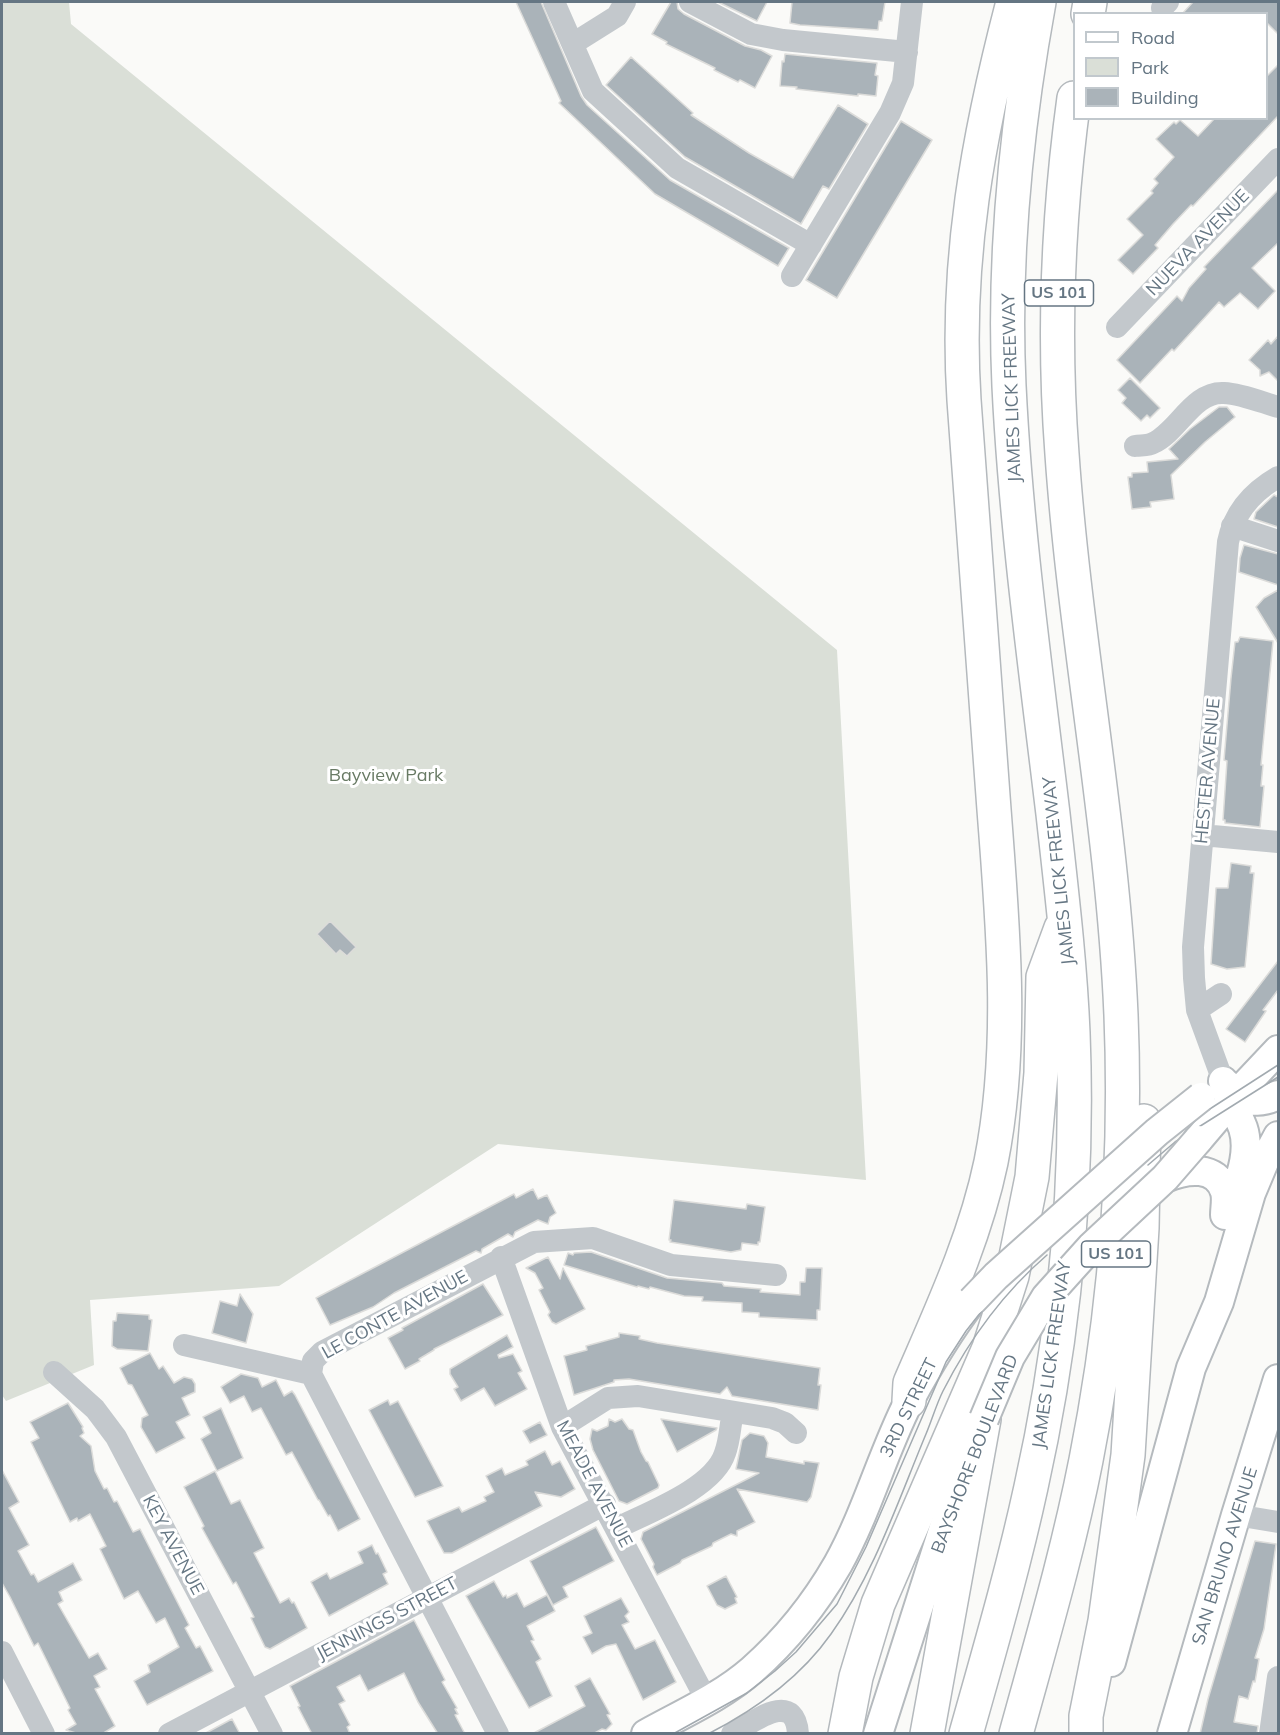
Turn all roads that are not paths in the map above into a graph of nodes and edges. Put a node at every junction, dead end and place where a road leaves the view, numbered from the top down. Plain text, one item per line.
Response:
1 (554, 2) edge
2 (626, 2) edge
3 (690, 2) edge
4 (912, 2) edge
5 (1013, 2) edge
6 (1039, 2) edge
7 (574, 43) junction
8 (907, 52) junction
9 (1073, 107) edge
10 (1278, 159) edge
11 (811, 245) junction
12 (792, 276) dead end
13 (1118, 327) dead end
14 (1278, 407) edge
15 (1135, 446) dead end
16 (1278, 477) edge
17 (1232, 525) junction
18 (1278, 541) edge
19 (1202, 835) junction
20 (1278, 842) edge
21 (1112, 905) junction
22 (1065, 918) junction
23 (1221, 994) dead end
24 (1197, 1010) junction
25 (1278, 1050) edge
26 (1223, 1094) junction
27 (1278, 1095) edge
28 (1278, 1136) edge
29 (1165, 1178) junction
30 (1225, 1224) junction
31 (501, 1257) junction
32 (776, 1275) dead end
33 (184, 1345) dead end
34 (1191, 1368) junction
35 (54, 1372) dead end
36 (311, 1374) junction
37 (1276, 1396) edge
38 (909, 1401) junction
39 (732, 1412) junction
40 (984, 1419) junction
41 (562, 1427) junction
42 (796, 1432) dead end
43 (605, 1504) junction
44 (1236, 1515) junction
45 (1278, 1522) edge
46 (617, 1528) junction
47 (427, 1597) junction
48 (2, 1652) edge
49 (1278, 1677) edge
50 (250, 1691) junction
51 (707, 1701) junction
52 (44, 1734) edge
53 (169, 1734) edge
54 (272, 1734) edge
55 (498, 1734) edge
56 (646, 1734) edge
57 (732, 1734) edge
58 (798, 1734) edge
59 (845, 1734) edge
60 (878, 1734) edge
61 (927, 1734) edge
62 (966, 1734) edge
63 (1016, 1734) edge
64 (1086, 1734) edge
65 (1091, 1734) edge
66 (1172, 1734) edge
67 (1270, 1734) edge

1 - 7 street
2 - 7 street
3 - 8 street
4 - 8 street
5 - 38 highway
6 - 22 highway, JAMES LICK FREEWAY / US 101
7 - 11 street
8 - 11 street
9 - 21 highway, US 101
10 - 13 street, NUEVA AVENUE
11 - 12 street
14 - 15 street
16 - 17 street, HESTER AVENUE
17 - 18 street
17 - 19 street, HESTER AVENUE
19 - 20 street
19 - 24 street, HESTER AVENUE
21 - 63 highway, US 101
21 - 64 highway
22 - 59 highway
22 - 62 highway, JAMES LICK FREEWAY / US 101
23 - 24 street
24 - 26 street, HESTER AVENUE
25 - 26 main road, BAYSHORE BOULEVARD
26 - 27 main road
26 - 29 main road, BAYSHORE BOULEVARD, bridge
26 - 30 main road
26 - 38 main road, 3RD STREET, bridge
28 - 34 main road
29 - 30 main road
29 - 40 main road, BAYSHORE BOULEVARD, bridge
30 - 34 main road
31 - 32 street, LE CONTE AVENUE
31 - 36 street, LE CONTE AVENUE
31 - 41 street, MEADE AVENUE
33 - 36 street
34 - 65 main road
35 - 50 street, KEY AVENUE
36 - 47 street, LE CONTE AVENUE
37 - 44 main road, SAN BRUNO AVENUE
38 - 51 main road, 3RD STREET
39 - 41 street
39 - 42 street
39 - 46 street
40 - 60 main road, BAYSHORE BOULEVARD
40 - 61 highway
41 - 43 street, MEADE AVENUE
43 - 46 street, MEADE AVENUE
43 - 47 street, JENNINGS STREET
44 - 45 street
44 - 66 main road, SAN BRUNO AVENUE
46 - 51 street, MEADE AVENUE
47 - 50 street, JENNINGS STREET
47 - 55 street, LE CONTE AVENUE
48 - 52 street
49 - 67 street
50 - 53 street, JENNINGS STREET
50 - 54 street, KEY AVENUE
51 - 56 main road, 3RD STREET
57 - 58 street

